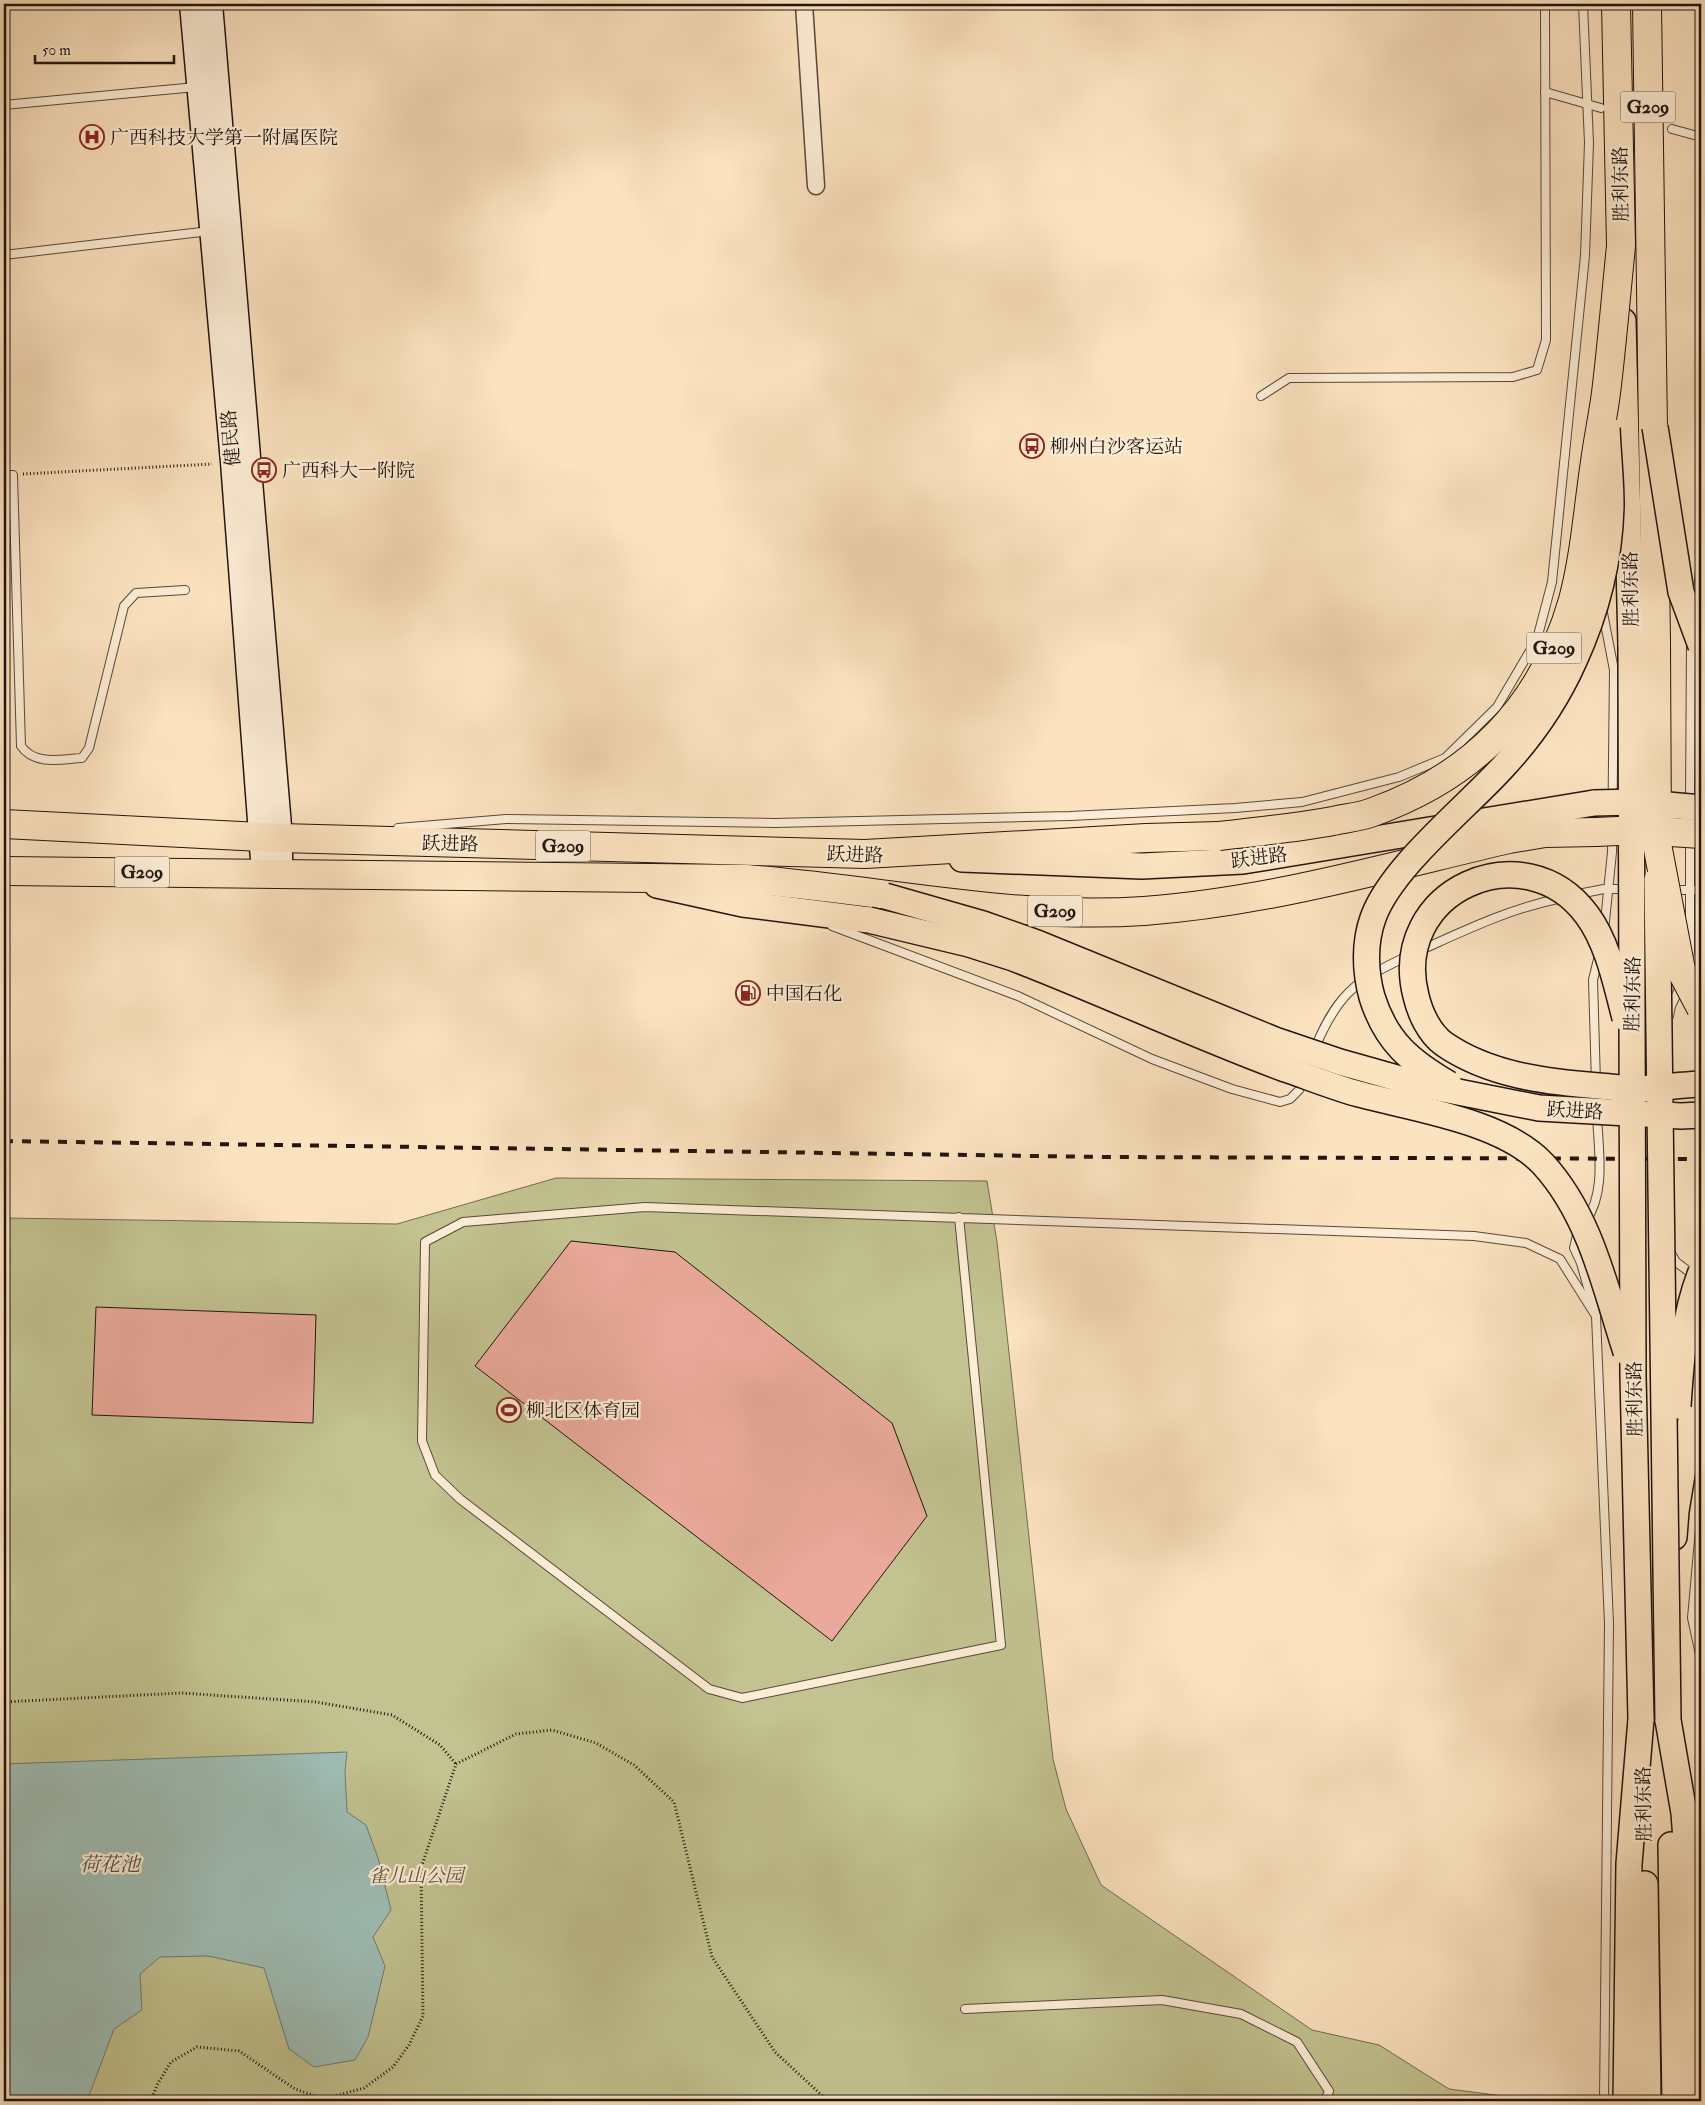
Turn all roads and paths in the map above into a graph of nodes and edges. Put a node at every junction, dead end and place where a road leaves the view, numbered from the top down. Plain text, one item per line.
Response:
1 (191, 4) edge
2 (211, 4) edge
3 (804, 4) edge
4 (1545, 4) edge
5 (1583, 4) edge
6 (1616, 4) edge
7 (1648, 4) edge
8 (1701, 4) edge
9 (198, 87) junction
10 (1545, 92) junction
11 (1587, 104) junction
12 (4, 105) edge
13 (1601, 108) dead end
14 (1672, 129) dead end
15 (1701, 137) edge
16 (1701, 174) edge
17 (816, 186) dead end
18 (212, 231) junction
19 (1621, 246) junction
20 (4, 255) edge
21 (1606, 395) junction
22 (1261, 396) dead end
23 (1655, 427) junction
24 (232, 462) junction
25 (4, 475) edge
26 (13, 475) junction
27 (1701, 562) edge
28 (1559, 585) junction
29 (185, 590) dead end
30 (1701, 646) edge
31 (1696, 818) edge
32 (4, 824) edge
33 (389, 829) dead end
34 (369, 831) dead end
35 (271, 838) junction
36 (1657, 844) junction
37 (865, 854) junction
38 (4, 871) edge
39 (272, 873) junction
40 (628, 878) junction
41 (1608, 889) junction
42 (1690, 890) junction
43 (1701, 890) edge
44 (877, 894) junction
45 (793, 910) junction
46 (1701, 1008) edge
47 (1632, 1042) junction
48 (1701, 1084) edge
49 (1469, 1095) junction
50 (1701, 1115) edge
51 (958, 1217) junction
52 (1701, 1272) edge
53 (1701, 1281) edge
54 (1596, 1316) junction
55 (1701, 1359) edge
56 (1633, 1376) junction
57 (1676, 1511) junction
58 (1701, 1518) edge
59 (1667, 1637) junction
60 (1701, 1659) edge
61 (4, 1702) edge
62 (1641, 1719) junction
63 (1668, 1720) junction
64 (456, 1764) junction
65 (965, 2009) dead end
66 (151, 2101) edge
67 (828, 2101) edge
68 (1325, 2101) edge
69 (1604, 2101) edge
70 (1626, 2101) edge
71 (1648, 2101) edge
72 (1674, 2101) edge
73 (1695, 2101) edge

1 - 9 main road, 健民路
2 - 35 main road, 健民路
3 - 17 street
4 - 10 lane
5 - 11 lane
6 - 19 highway, 胜利东路 / G209
7 - 23 highway, 胜利东路 / G209
8 - 15 lane
9 - 12 lane
9 - 18 main road, 健民路
10 - 11 lane
10 - 22 lane
11 - 13 lane
11 - 28 lane
14 - 15 lane
15 - 16 lane
18 - 20 lane
18 - 24 main road, 健民路
19 - 21 highway, G209, bridge
19 - 47 main road, 胜利东路, bridge
21 - 37 highway, G209, bridge
21 - 49 main road, bridge
23 - 30 main road, bridge
23 - 36 highway, 胜利东路 / G209, bridge
24 - 26 path
24 - 35 main road, 健民路
25 - 26 lane
26 - 29 lane
27 - 31 lane
28 - 33 lane
28 - 41 lane
31 - 37 main road, 跃进路, bridge
31 - 42 lane
31 - 44 highway, G209, bridge
32 - 35 highway, 跃进路 / G209
34 - 35 lane
35 - 37 highway, 跃进路 / G209
35 - 39 main road, 健民路
36 - 46 highway, G209, bridge
36 - 59 main road, 胜利东路, bridge
38 - 39 highway, 跃进路 / G209
39 - 40 highway, 跃进路 / G209
40 - 44 highway, 跃进路 / G209
40 - 45 main road
41 - 42 lane
41 - 45 lane
41 - 54 lane
42 - 43 lane
42 - 53 lane
44 - 49 main road, 跃进路, bridge
45 - 56 main road, bridge
47 - 48 main road, bridge
47 - 56 main road, 胜利东路, bridge
49 - 50 main road, 跃进路, bridge
51 - 51 lane
51 - 54 lane
52 - 57 main road, bridge
54 - 69 lane
55 - 57 main road
56 - 62 main road, 胜利东路, bridge
57 - 59 main road, bridge
58 - 60 lane
59 - 63 main road, 胜利东路, bridge
61 - 64 path
62 - 70 main road
62 - 71 main road, 胜利东路
63 - 72 main road, 胜利东路
63 - 73 main road
64 - 66 path
64 - 67 path
65 - 68 lane

